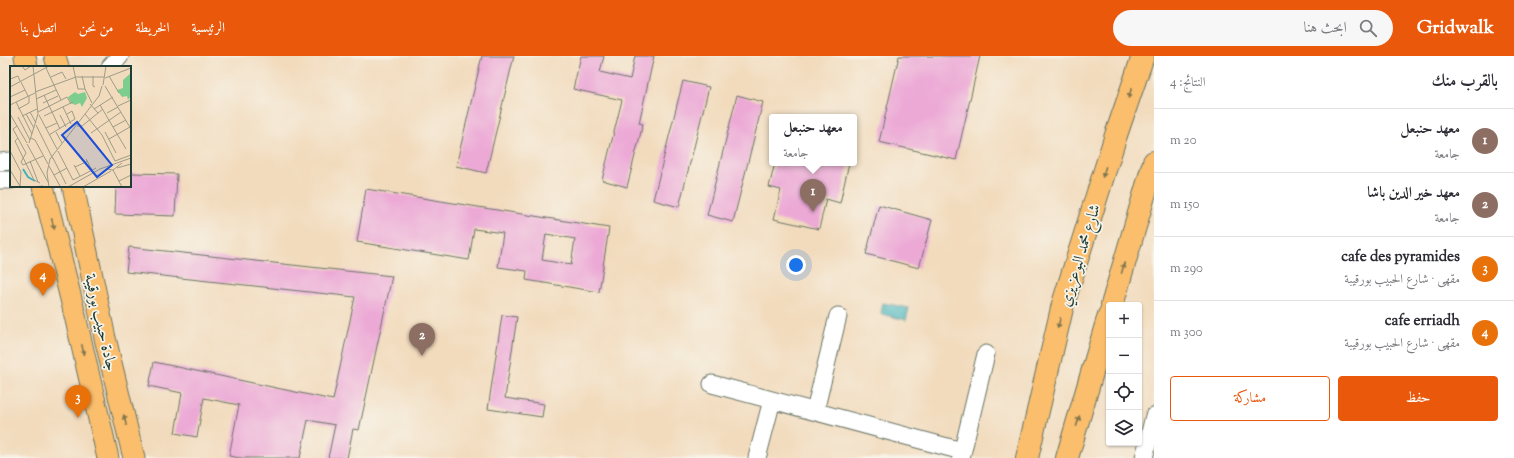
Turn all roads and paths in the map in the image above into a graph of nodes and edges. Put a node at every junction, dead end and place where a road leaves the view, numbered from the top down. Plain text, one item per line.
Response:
1 (25, 56) edge
2 (55, 56) edge
3 (65, 56) edge
4 (120, 56) edge
5 (1143, 56) edge
6 (27, 66) edge
7 (58, 66) edge
8 (59, 66) edge
9 (111, 66) edge
10 (10, 161) edge
11 (0, 162) edge
12 (1154, 162) edge
13 (43, 187) edge
14 (73, 187) edge
15 (1154, 194) edge
16 (1137, 218) junction
17 (1113, 302) edge
18 (838, 316) dead end
19 (1106, 325) edge
20 (986, 354) dead end
21 (712, 384) dead end
22 (772, 400) junction
23 (815, 411) junction
24 (1154, 416) edge
25 (962, 454) edge
26 (108, 458) edge
27 (134, 458) edge
28 (757, 458) edge
29 (1028, 458) edge
30 (1067, 458) edge
31 (1144, 458) edge

1 - 6 main road
2 - 7 main road
3 - 8 street
4 - 9 street
5 -> 29 highway, شارع محمد البوعزيزي
10 - 11 street
12 - 16 highway
13 -> 26 main road
27 -> 14 main road, جادة حبيب بورقيبة
15 - 16 highway
17 -> 16 highway
18 - 23 street
30 -> 19 highway
20 - 25 street
21 - 22 street
22 - 23 street
22 - 28 street
23 - 25 street
24 - 31 street

